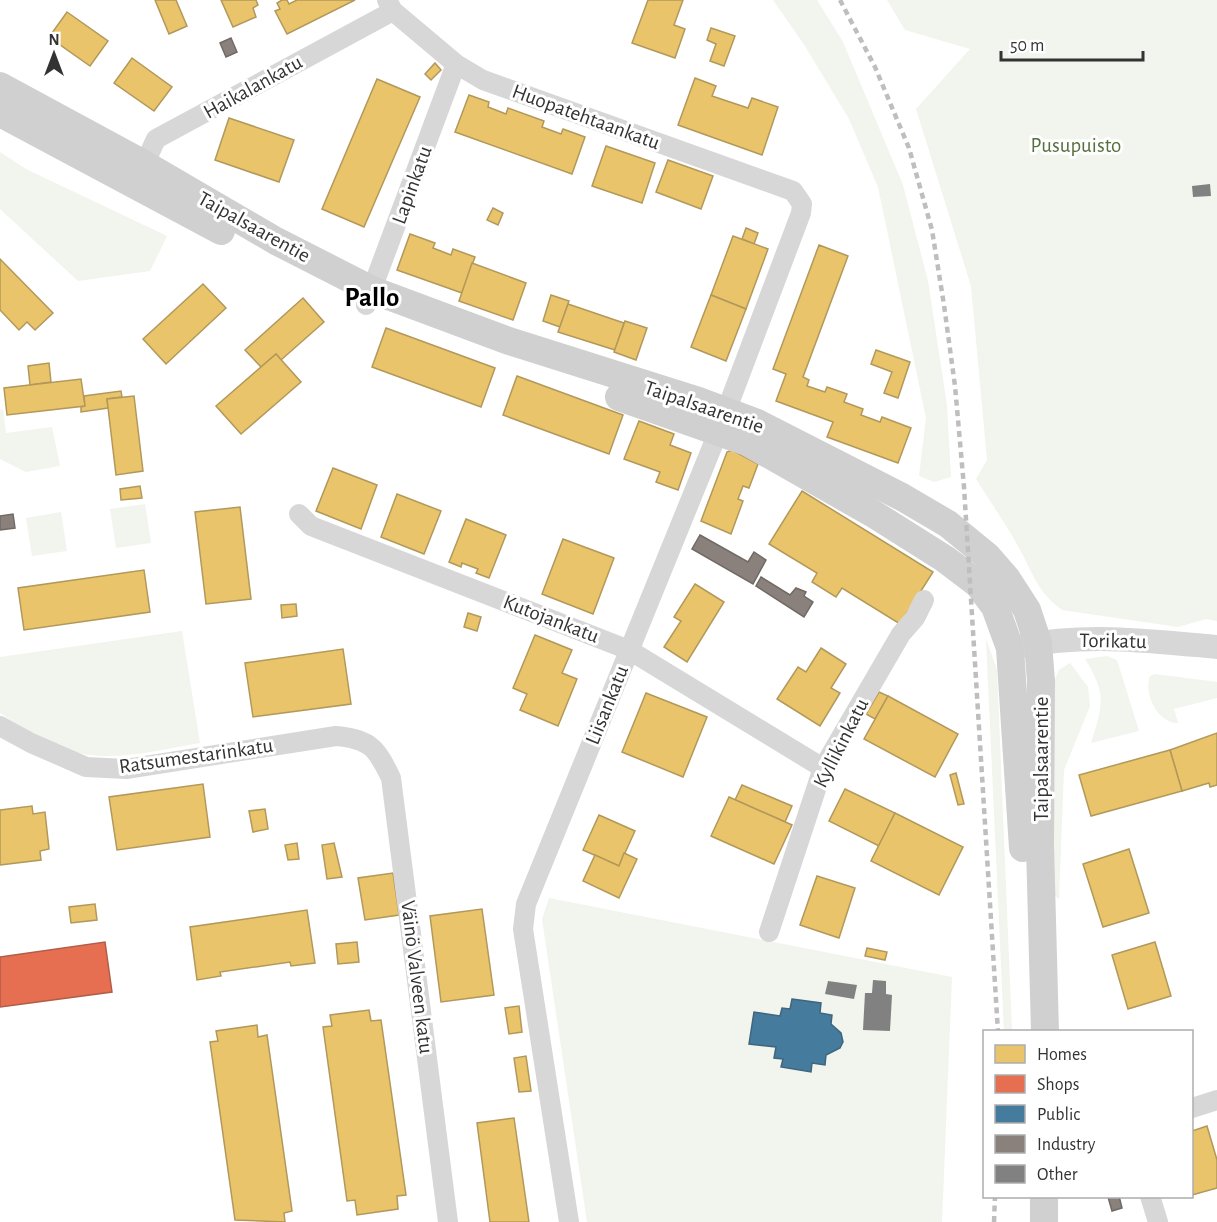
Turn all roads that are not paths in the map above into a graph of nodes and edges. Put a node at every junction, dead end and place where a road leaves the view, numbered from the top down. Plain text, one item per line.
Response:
1 (390, 6) edge
2 (456, 64) junction
3 (0, 86) edge
4 (0, 113) edge
5 (140, 174) junction
6 (802, 204) joint
7 (369, 297) junction
8 (722, 421) junction
9 (299, 514) dead end
10 (924, 600) dead end
11 (1038, 643) junction
12 (1217, 647) edge
13 (1010, 648) junction
14 (629, 650) junction
15 (0, 726) edge
16 (365, 742) joint
17 (822, 768) junction
18 (769, 932) dead end
19 (1026, 1030) edge
20 (1045, 1030) edge
21 (1217, 1100) edge
22 (1193, 1107) edge
23 (1026, 1198) edge
24 (1044, 1198) edge
25 (1150, 1198) edge
26 (448, 1222) edge
27 (569, 1222) edge
28 (1026, 1222) edge
29 (1044, 1222) edge
30 (1158, 1222) edge

1 - 2 street, Huopatehtaankatu
1 - 5 street, Haikalankatu
2 - 6 street, Huopatehtaankatu
2 - 7 street, Lapinkatu
3 - 5 main road, Taipalsaarentie
4 - 5 main road, Taipalsaarentie
5 - 7 main road, Taipalsaarentie
6 - 8 street, Liisankatu
7 - 8 main road, Taipalsaarentie
8 - 11 main road, Taipalsaarentie
8 - 13 main road, Taipalsaarentie
8 - 14 street, Liisankatu
9 - 14 street, Kutojankatu
10 - 17 street, Kyllikinkatu
11 - 12 street, Torikatu
11 - 13 street, Torikatu
11 - 20 main road, Taipalsaarentie
13 - 19 main road, Taipalsaarentie
14 - 17 street, Kutojankatu
14 - 27 street, Liisankatu
15 - 16 street, Ratsumestarinkatu
16 - 26 street, Väinö Valveen katu
17 - 18 street, Kyllikinkatu
21 - 22 street
23 - 28 main road
24 - 29 main road
25 - 30 street

